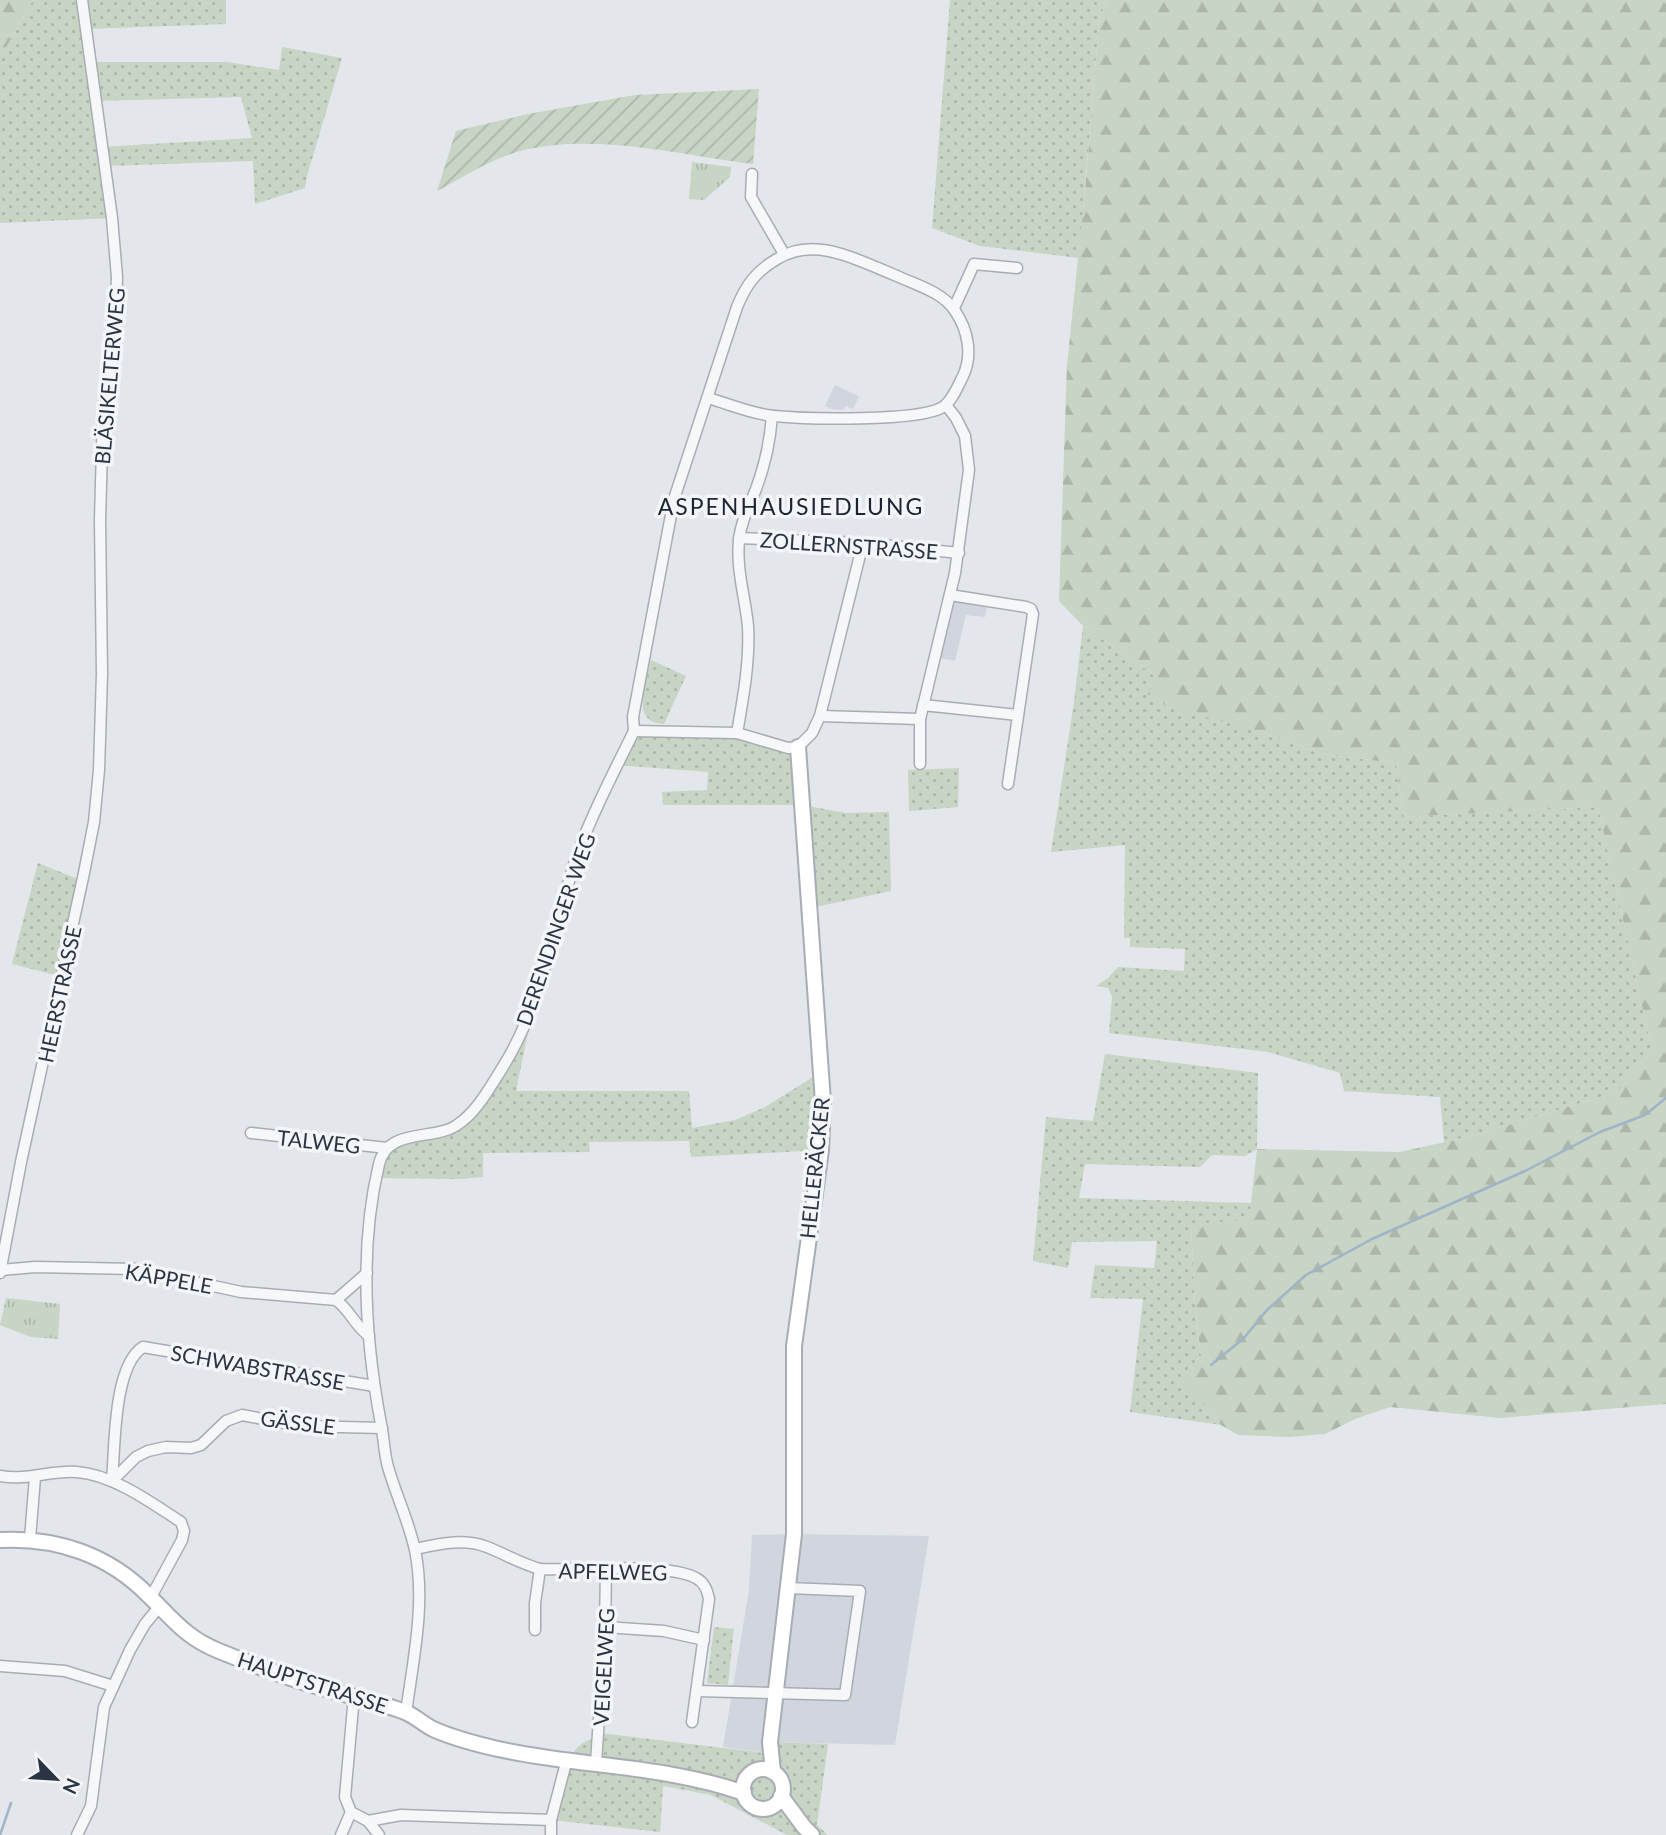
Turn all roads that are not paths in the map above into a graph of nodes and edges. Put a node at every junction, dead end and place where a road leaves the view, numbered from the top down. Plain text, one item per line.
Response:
1 (82, 0) edge
2 (752, 174) dead end
3 (784, 254) junction
4 (1017, 268) dead end
5 (954, 308) junction
6 (708, 398) junction
7 (946, 405) junction
8 (772, 416) junction
9 (739, 538) junction
10 (863, 543) junction
11 (959, 553) junction
12 (950, 594) junction
13 (923, 705) junction
14 (101, 713) joint
15 (1018, 715) junction
16 (820, 716) junction
17 (920, 719) junction
18 (634, 731) junction
19 (737, 733) junction
20 (798, 747) junction
21 (920, 764) dead end
22 (1008, 784) dead end
23 (251, 1133) dead end
24 (387, 1148) junction
25 (0, 1271) edge
26 (367, 1273) junction
27 (336, 1300) junction
28 (369, 1336) junction
29 (374, 1386) junction
30 (382, 1429) junction
31 (0, 1476) edge
32 (35, 1477) junction
33 (112, 1481) junction
34 (30, 1539) junction
35 (0, 1540) edge
36 (415, 1549) junction
37 (540, 1569) junction
38 (606, 1570) junction
39 (789, 1588) junction
40 (155, 1602) junction
41 (605, 1627) junction
42 (535, 1630) dead end
43 (704, 1640) junction
44 (0, 1666) edge
45 (113, 1686) junction
46 (697, 1691) junction
47 (775, 1693) junction
48 (354, 1696) junction
49 (407, 1713) junction
50 (692, 1722) dead end
51 (770, 1742) junction
52 (567, 1759) junction
53 (596, 1763) junction
54 (774, 1772) junction
55 (749, 1780) junction
56 (782, 1796) junction
57 (770, 1807) junction
58 (351, 1812) junction
59 (551, 1820) junction
60 (368, 1821) junction
61 (808, 1831) edge
62 (77, 1835) edge
63 (341, 1835) edge
64 (379, 1835) edge
65 (551, 1835) edge

1 - 14 street, BLÄSIKELTERWEG
2 - 3 street
3 - 5 street
3 - 6 street
4 - 5 street
5 - 7 street
6 - 8 street
6 - 18 street
7 - 8 street
7 - 11 street
8 - 9 street
9 - 10 street, ZOLLERNSTRASSE
9 - 19 street
10 - 11 street, ZOLLERNSTRASSE
10 - 16 street
11 - 12 street
12 - 13 street
12 - 15 street
13 - 15 street
13 - 17 street
14 - 25 street, HEERSTRASSE
15 - 22 street
16 - 17 street
16 - 20 street
17 - 21 street
18 - 19 street
18 - 24 street, DERENDINGER WEG
19 - 20 street
20 - 39 street, HELLERÄCKER
23 - 24 street, TALWEG
24 - 26 street
25 - 27 street, KÄPPELE
26 - 27 street
26 - 28 street
27 - 28 street
28 - 29 street
29 - 30 street
29 - 33 street, SCHWABSTRASSE
30 - 33 street, GÄSSLE
30 - 36 street
31 - 32 street
32 - 33 street
32 - 34 street
33 - 40 street
34 - 35 street, HAUPTSTRASSE
34 - 40 street, HAUPTSTRASSE
36 - 37 street, APFELWEG
36 - 49 street
37 - 38 street, APFELWEG
37 - 42 street
38 - 41 street, VEIGELWEG
38 - 43 street, APFELWEG
39 - 47 street, HELLERÄCKER
39 - 47 street
40 - 45 street
40 - 48 street, HAUPTSTRASSE
41 - 43 street
41 - 53 street, VEIGELWEG
43 - 46 street, APFELWEG
44 - 45 street
45 - 62 street
46 - 47 street
46 - 50 street, APFELWEG
47 - 51 street, HELLERÄCKER
48 - 49 street, HAUPTSTRASSE
48 - 58 street
49 - 52 street, HAUPTSTRASSE
51 - 54 street, HELLERÄCKER
51 - 55 street, HELLERÄCKER
52 - 53 street, HAUPTSTRASSE
52 - 59 street
53 - 55 street, HAUPTSTRASSE
54 - 55 street
54 - 56 street
55 - 57 street
56 - 57 street
56 - 61 street
57 - 61 street
58 - 60 street
58 - 63 street
59 - 60 street
59 - 65 street
60 - 64 street

